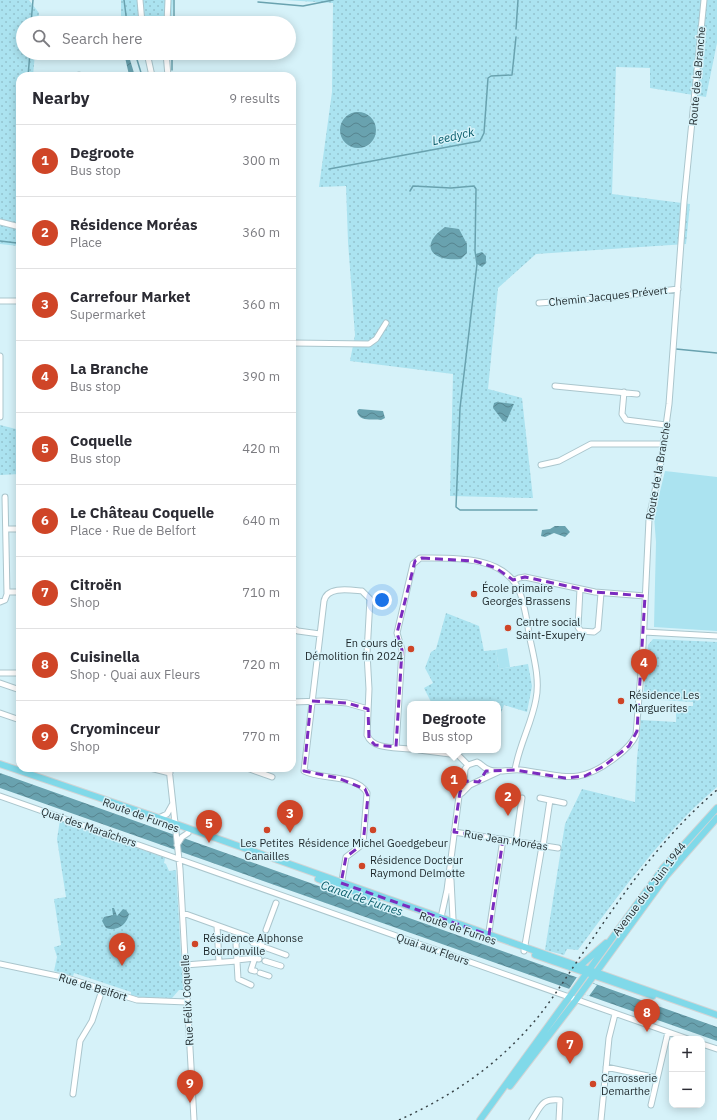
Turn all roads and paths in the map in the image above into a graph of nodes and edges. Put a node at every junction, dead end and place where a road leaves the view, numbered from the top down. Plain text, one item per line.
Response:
1 (140, 0) edge
2 (168, 0) edge
3 (704, 0) edge
4 (141, 16) edge
5 (167, 16) edge
6 (149, 60) edge
7 (167, 60) edge
8 (151, 72) edge
9 (168, 72) edge
10 (0, 222) edge
11 (16, 226) edge
12 (678, 289) junction
13 (0, 301) edge
14 (16, 301) edge
15 (539, 303) dead end
16 (386, 323) dead end
17 (296, 343) edge
18 (0, 356) edge
19 (555, 386) dead end
20 (624, 392) junction
21 (637, 394) dead end
22 (0, 417) edge
23 (666, 424) junction
24 (664, 444) junction
25 (541, 465) dead end
26 (5, 497) dead end
27 (6, 529) junction
28 (16, 529) edge
29 (513, 581) junction
30 (580, 589) junction
31 (8, 592) junction
32 (16, 592) edge
33 (601, 593) junction
34 (645, 596) junction
35 (0, 602) edge
36 (296, 630) edge
37 (644, 632) junction
38 (320, 634) junction
39 (717, 636) edge
40 (16, 672) edge
41 (0, 673) edge
42 (0, 683) edge
43 (16, 689) edge
44 (311, 701) junction
45 (296, 702) edge
46 (368, 702) junction
47 (347, 703) junction
48 (368, 709) junction
49 (0, 713) edge
50 (16, 719) edge
51 (396, 747) junction
52 (407, 749) edge
53 (442, 753) edge
54 (0, 764) edge
55 (468, 765) junction
56 (483, 767) junction
57 (16, 770) edge
58 (513, 770) junction
59 (23, 772) edge
60 (170, 772) edge
61 (258, 772) edge
62 (465, 775) junction
63 (272, 777) dead end
64 (482, 780) junction
65 (475, 783) junction
66 (86, 794) junction
67 (0, 796) edge
68 (522, 798) dead end
69 (540, 798) dead end
70 (550, 800) junction
71 (458, 801) junction
72 (173, 802) junction
73 (564, 803) dead end
74 (717, 808) edge
75 (159, 818) junction
76 (717, 818) edge
77 (175, 829) junction
78 (454, 832) junction
79 (188, 833) junction
80 (503, 839) junction
81 (516, 841) junction
82 (177, 846) junction
83 (542, 846) junction
84 (558, 848) dead end
85 (179, 857) junction
86 (450, 860) junction
87 (341, 885) junction
88 (276, 903) dead end
89 (183, 913) junction
90 (441, 920) junction
91 (452, 924) junction
92 (217, 926) junction
93 (266, 930) dead end
94 (238, 933) junction
95 (613, 936) junction
96 (264, 937) dead end
97 (489, 937) junction
98 (260, 945) junction
99 (525, 949) junction
100 (286, 955) dead end
101 (260, 959) junction
102 (237, 961) junction
103 (219, 962) junction
104 (0, 964) edge
105 (186, 965) junction
106 (281, 966) dead end
107 (580, 966) junction
108 (253, 970) dead end
109 (260, 973) dead end
110 (592, 973) junction
111 (269, 976) dead end
112 (251, 985) dead end
113 (102, 990) junction
114 (574, 997) junction
115 (187, 1002) junction
116 (615, 1014) junction
117 (717, 1015) edge
118 (717, 1018) edge
119 (668, 1032) junction
120 (679, 1036) edge
121 (705, 1045) edge
122 (717, 1049) edge
123 (606, 1067) junction
124 (657, 1078) junction
125 (73, 1094) dead end
126 (651, 1104) dead end
127 (194, 1120) edge
128 (480, 1120) edge
129 (484, 1120) edge
130 (532, 1120) edge
131 (559, 1120) edge
132 (601, 1120) edge

1 - 4 street
2 - 5 street
3 - 12 street, Route de la Branche
6 - 8 street
7 - 9 street
10 - 11 street
12 - 15 street, Chemin Jacques Prévert
12 - 23 street, Route de la Branche
13 - 14 street
16 - 17 street
18 - 22 street
19 - 20 street
20 - 21 street
20 - 23 street
23 - 24 street, Route de la Branche
24 - 25 street
24 - 34 street, Route de la Branche
26 - 27 street
27 - 28 street
27 - 31 street
29 - 30 street
29 - 51 street
29 - 58 street
30 - 33 street
30 - 33 street
31 - 32 street
31 - 35 street
33 - 34 street
34 - 37 street, Route de la Branche
36 - 38 street
37 - 39 street
37 - 58 street, Route de la Branche
38 - 44 street
38 - 46 street
40 - 41 street
42 - 43 street
44 - 45 street
44 - 47 street
44 - 87 street
46 - 47 street
46 - 48 street
47 - 48 street
48 - 51 street
49 - 50 street
51 - 52 street
53 - 55 street
54 - 57 main road, Route de Furnes
55 - 56 street
55 - 62 street
56 - 58 street
56 - 64 street
58 - 64 street
59 - 66 main road, Route de Furnes
60 - 72 street, Rue Félix Coquelle
61 - 63 street
62 - 65 street
62 - 71 street
64 - 65 street
65 - 71 street
66 - 75 main road, Route de Furnes
66 - 77 main road, Route de Furnes
67 - 85 street, Quai des Maraîchers
68 - 81 street
69 - 70 street
70 - 73 street
70 - 83 street
71 - 78 street
72 - 75 street
72 - 77 street, Rue Félix Coquelle
74 - 95 main road, Avenue du 6 Juin 1944
75 - 77 main road, Route de Furnes
76 - 110 main road, Avenue du 6 Juin 1944
77 - 79 main road, Route de Furnes
77 - 82 street, Rue Félix Coquelle
77 - 87 main road, Route de Furnes
78 - 80 street, Rue Jean Moréas
78 - 86 street
79 - 82 street
79 - 87 main road, Route de Furnes
80 - 81 street, Rue Jean Moréas
80 - 97 street
81 - 83 street, Rue Jean Moréas
82 - 85 street, Rue Félix Coquelle
83 - 84 street, Rue Jean Moréas
83 - 99 street
85 - 89 street, Rue Félix Coquelle
85 - 114 street, Quai aux Fleurs
86 - 90 street
86 - 91 street
87 - 90 main road, Route de Furnes
88 - 93 street
89 - 92 street
89 - 105 street, Rue Félix Coquelle
90 - 91 main road, Route de Furnes
91 - 97 main road, Route de Furnes
92 - 94 street
92 - 103 street
94 - 98 street
94 - 102 street
95 - 107 main road
95 - 110 main road, Avenue du 6 Juin 1944
96 - 98 street
97 - 99 main road, Route de Furnes
98 - 100 street
98 - 101 street
99 - 107 main road, Route de Furnes
99 - 110 main road, Route de Furnes
101 - 102 street
101 - 106 street
101 - 108 street
102 - 103 street
102 - 112 street
103 - 105 street
104 - 113 street, Rue de Belfort
105 - 115 street, Rue Félix Coquelle
107 - 110 main road, Route de Furnes
109 - 111 street
110 - 114 main road
110 - 117 main road, Route de Furnes
110 - 118 main road, Route de Furnes
113 - 115 street, Rue de Belfort
113 - 125 street
114 - 116 street, Quai aux Fleurs
114 - 128 main road
114 - 129 main road
115 - 127 street, Rue Félix Coquelle
116 - 119 street, Quai aux Fleurs
116 - 123 street
119 - 120 street, Quai aux Fleurs
119 - 124 street
121 - 122 street
123 - 124 street
123 - 132 street
124 - 126 street
130 - 131 street

